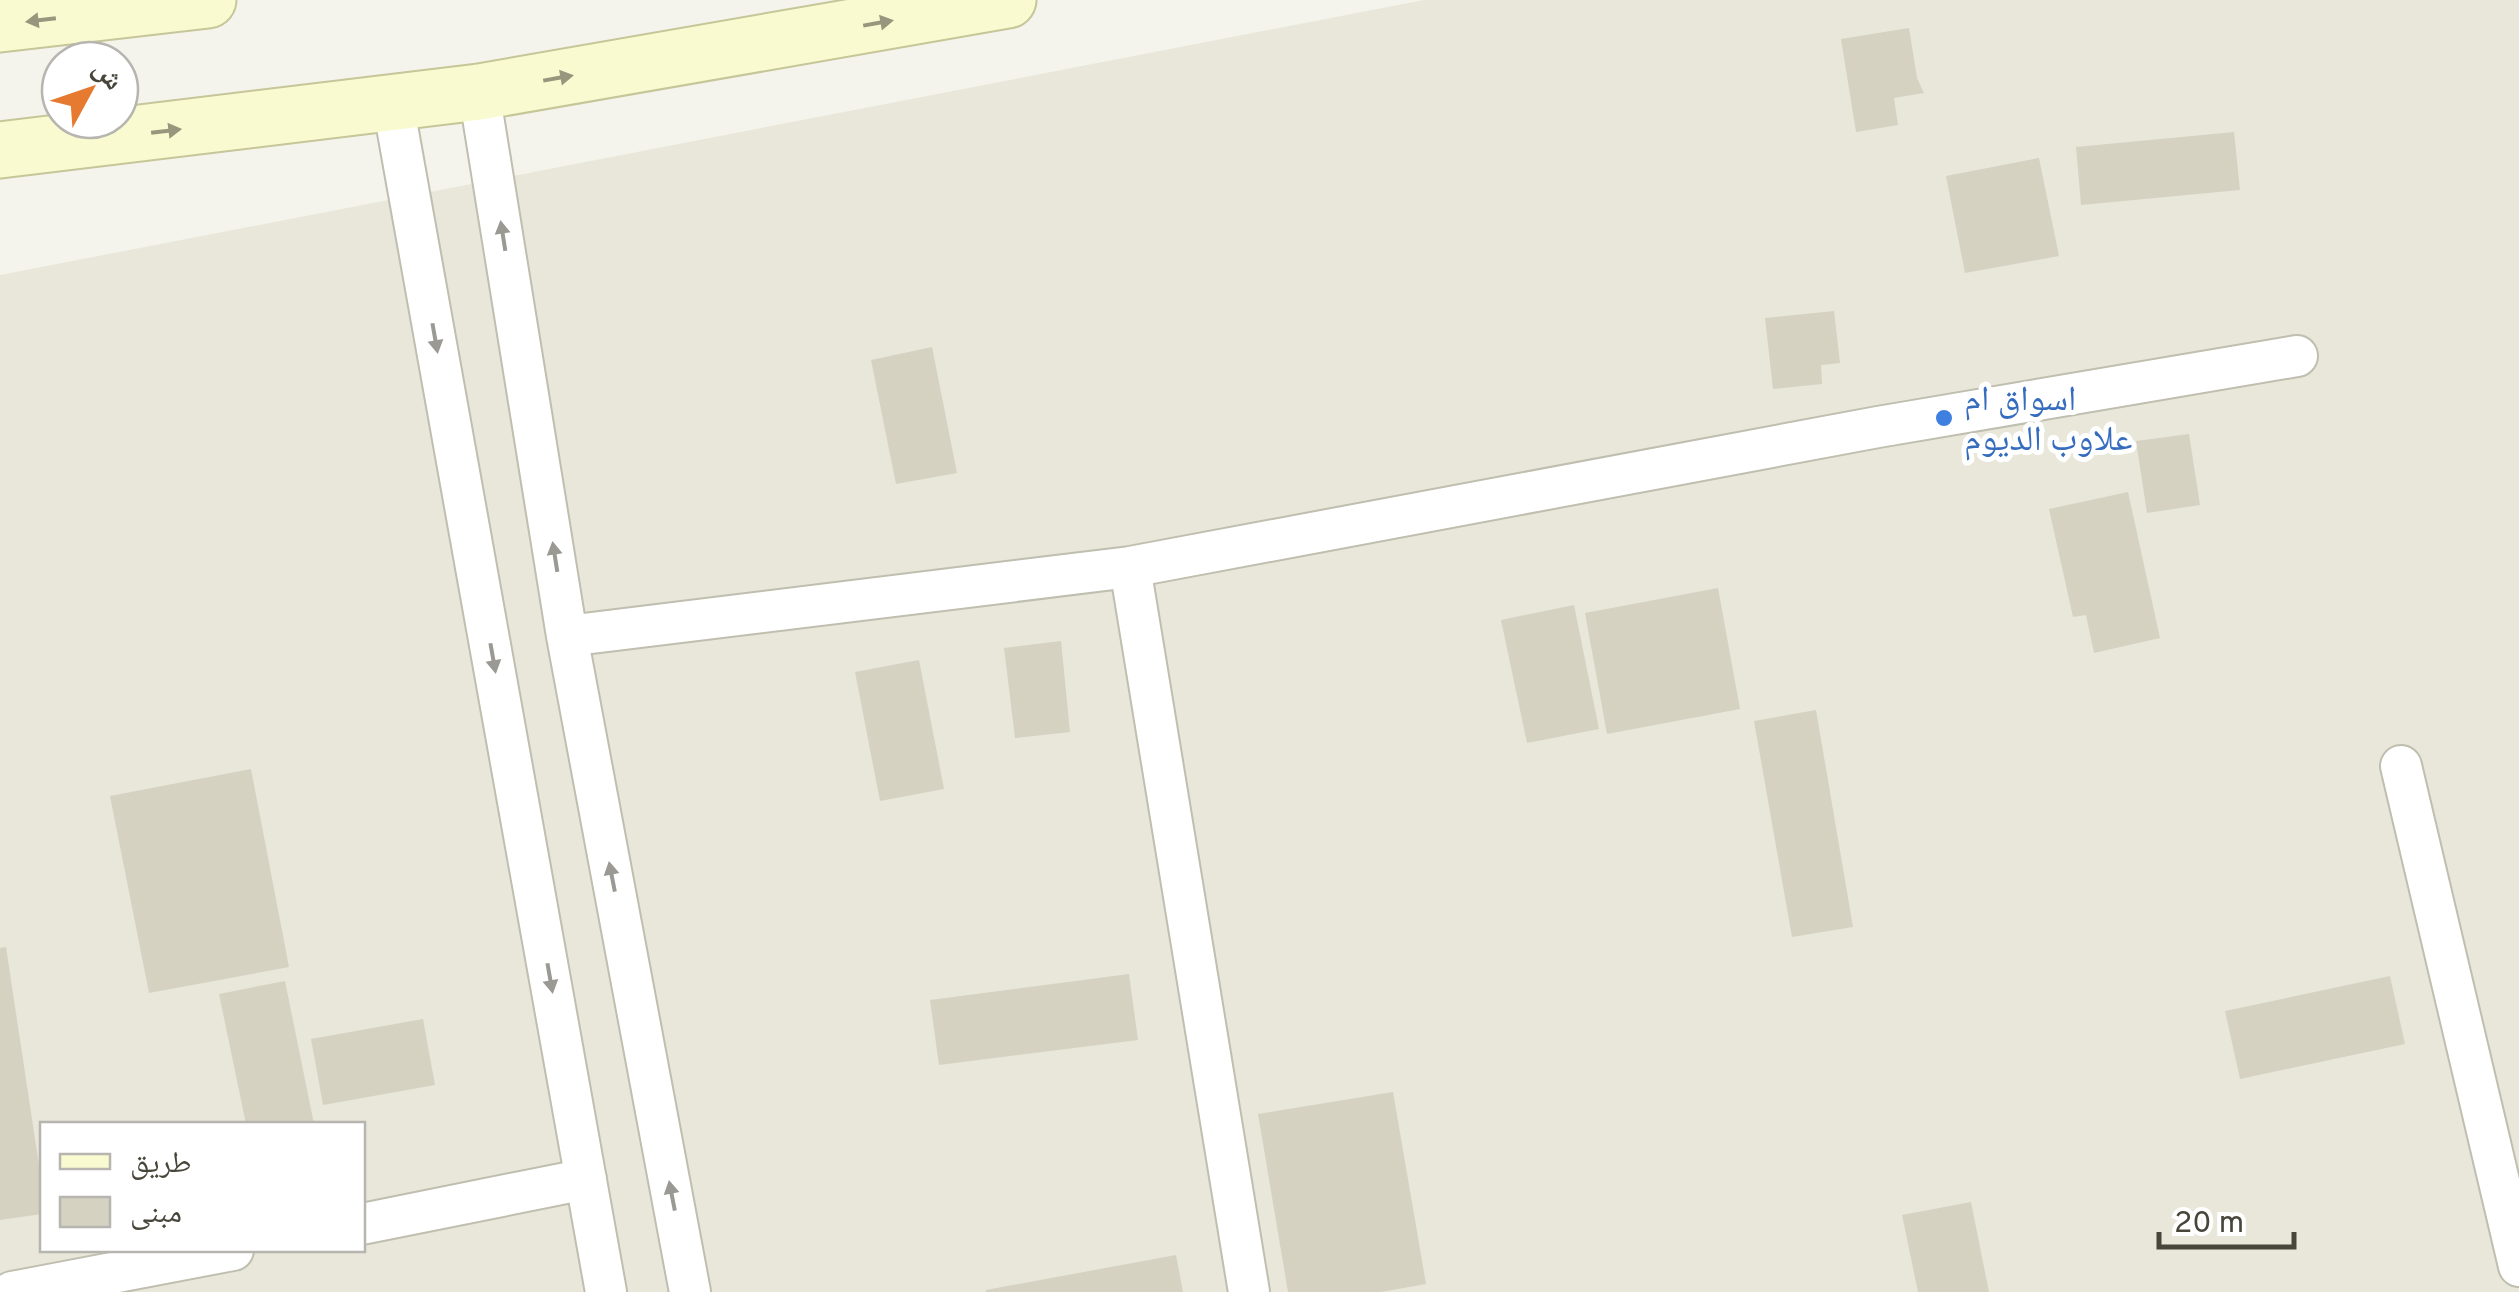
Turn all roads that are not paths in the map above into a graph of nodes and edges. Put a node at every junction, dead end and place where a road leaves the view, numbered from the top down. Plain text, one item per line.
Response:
1 (208, 0) edge
2 (1008, 0) edge
3 (0, 24) edge
4 (479, 92) junction
5 (393, 104) junction
6 (0, 150) edge
7 (2296, 356) dead end
8 (1130, 566) junction
9 (568, 636) junction
10 (2401, 766) dead end
11 (586, 1179) junction
12 (365, 1223) edge
13 (222, 1252) edge
14 (2519, 1266) edge
15 (12, 1292) edge
16 (606, 1292) edge
17 (690, 1292) edge
18 (1249, 1292) edge

1 -> 3 main road
4 -> 2 main road
4 - 5 main road
9 -> 4 street
6 -> 5 main road
5 -> 11 street
7 - 8 street
8 - 9 street
8 - 18 street
17 -> 9 street
10 - 14 street
11 - 12 street
11 - 16 street
13 - 15 street

